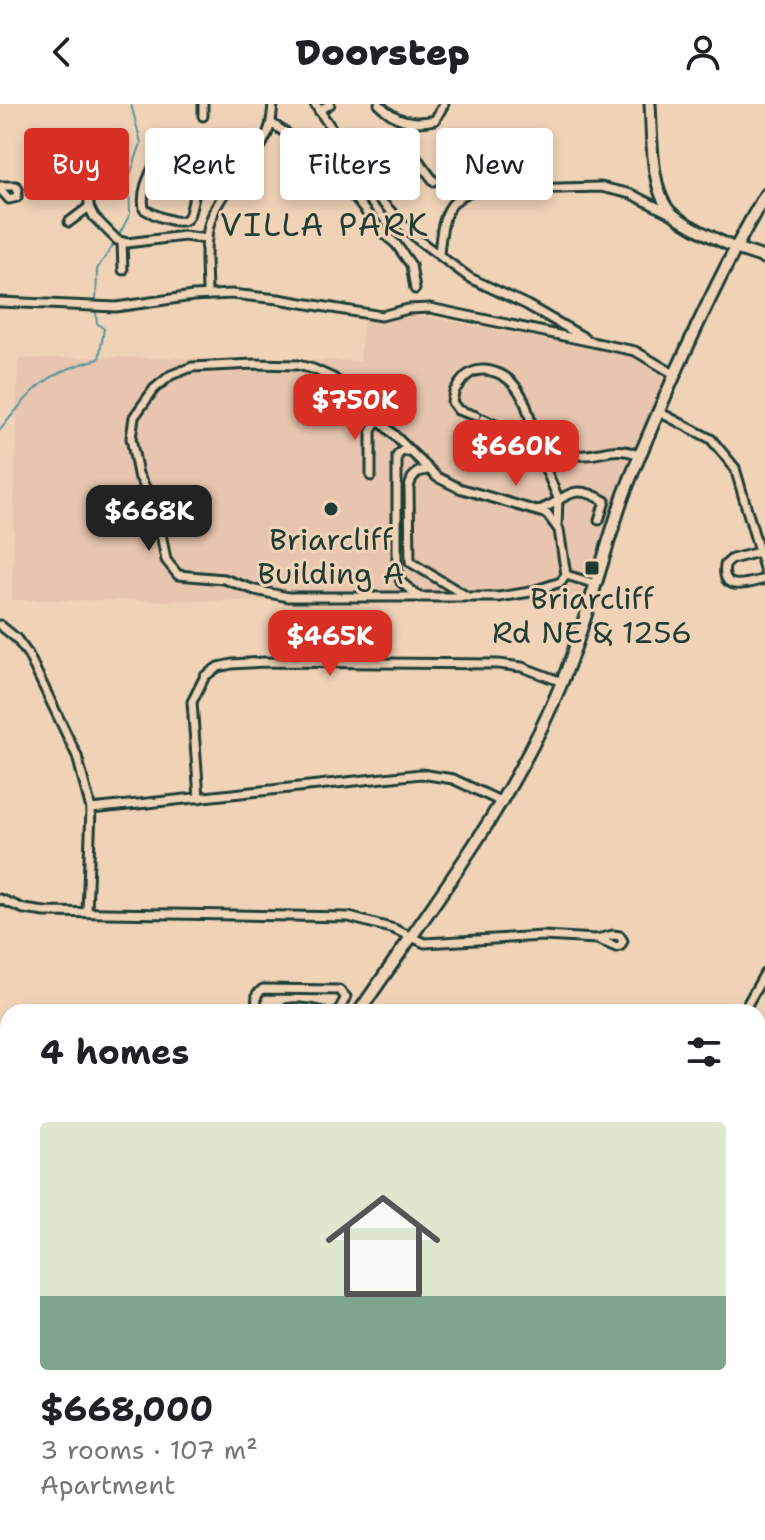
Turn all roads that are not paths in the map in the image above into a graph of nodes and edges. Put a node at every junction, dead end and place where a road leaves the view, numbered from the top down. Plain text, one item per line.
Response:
1 (203, 104) edge
2 (273, 104) edge
3 (330, 104) edge
4 (379, 104) edge
5 (444, 104) edge
6 (650, 104) edge
7 (317, 108) edge
8 (203, 116) dead end
9 (409, 121) junction
10 (271, 123) junction
11 (264, 139) edge
12 (434, 181) dead end
13 (145, 187) edge
14 (765, 195) edge
15 (89, 200) edge
16 (193, 200) edge
17 (220, 200) edge
18 (89, 207) junction
19 (674, 215) junction
20 (69, 222) dead end
21 (207, 239) junction
22 (122, 242) junction
23 (735, 248) junction
24 (439, 254) junction
25 (765, 258) edge
26 (123, 270) dead end
27 (415, 289) dead end
28 (207, 295) junction
29 (0, 302) edge
30 (550, 320) junction
31 (543, 334) junction
32 (593, 343) junction
33 (674, 374) junction
34 (659, 412) junction
35 (377, 420) junction
36 (393, 436) junction
37 (535, 444) junction
38 (410, 452) junction
39 (640, 455) junction
40 (397, 456) junction
41 (427, 470) junction
42 (371, 476) dead end
43 (558, 498) junction
44 (539, 510) junction
45 (599, 520) dead end
46 (557, 527) junction
47 (759, 552) junction
48 (765, 572) edge
49 (566, 575) junction
50 (765, 579) edge
51 (596, 584) junction
52 (419, 597) junction
53 (468, 597) junction
54 (0, 625) edge
55 (562, 682) junction
56 (199, 798) junction
57 (502, 802) junction
58 (91, 809) junction
59 (0, 899) edge
60 (87, 912) junction
61 (411, 935) junction
62 (597, 939) dead end
63 (765, 973) edge
64 (256, 1004) edge
65 (342, 1004) edge
66 (364, 1004) edge
67 (748, 1004) edge

1 - 8 street
2 - 10 street
3 - 7 street
4 - 9 street
5 - 9 street
6 - 19 street
7 - 24 street
9 - 12 street
10 - 11 street
10 - 27 street
13 - 16 street
14 - 23 main road
15 - 18 street
17 - 21 street
18 - 20 street
18 - 22 street
19 - 23 street
19 - 24 street
21 - 22 street
21 - 28 street
22 - 26 street
23 - 25 main road
23 - 33 main road
24 - 30 street
28 - 29 street
28 - 31 street
30 - 31 street
30 - 32 street
31 - 32 street
32 - 33 street
33 - 34 main road
34 - 39 main road
34 - 47 street
35 - 36 street
35 - 42 street
35 - 52 street
36 - 38 street
36 - 40 street
37 - 37 street
37 - 39 street
37 - 43 street
38 - 40 street
38 - 41 street
39 - 51 main road
40 - 52 street
41 - 44 street
41 - 53 street
43 - 44 street
43 - 45 street
43 - 46 street
44 - 46 street
46 - 49 street
47 - 48 street
47 - 50 street
49 - 51 street
49 - 53 street
51 - 55 main road
52 - 53 street
54 - 58 street
55 - 56 street
55 - 57 main road
56 - 57 street
56 - 58 street
57 - 61 main road
58 - 60 street
59 - 60 street
60 - 61 street
61 - 62 street
61 - 66 main road
63 - 67 street
64 - 65 street

